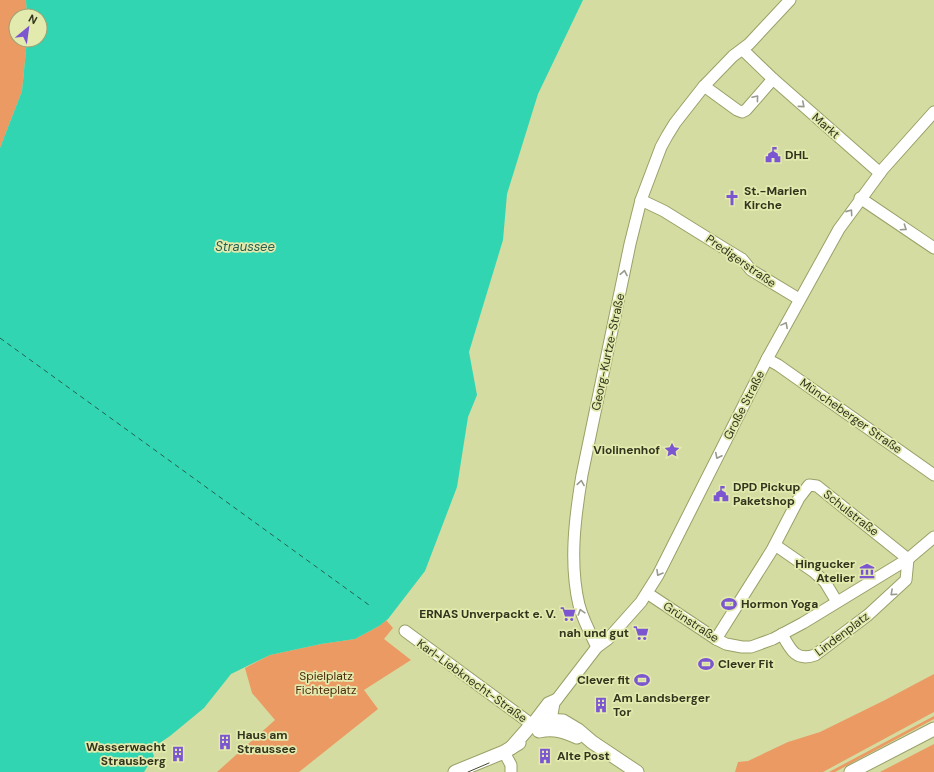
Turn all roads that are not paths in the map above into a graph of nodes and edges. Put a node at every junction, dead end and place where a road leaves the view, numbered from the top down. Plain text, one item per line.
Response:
1 (790, 0) edge
2 (743, 50) junction
3 (773, 79) junction
4 (704, 86) junction
5 (934, 112) edge
6 (880, 173) junction
7 (860, 198) junction
8 (641, 200) junction
9 (934, 248) edge
10 (799, 299) junction
11 (767, 359) junction
12 (933, 472) edge
13 (934, 537) edge
14 (775, 545) junction
15 (908, 559) junction
16 (647, 593) junction
17 (837, 602) junction
18 (405, 631) dead end
19 (782, 634) junction
20 (716, 639) junction
21 (597, 647) junction
22 (557, 699) junction
23 (551, 720) junction
24 (536, 728) junction
25 (934, 730) edge
26 (592, 742) junction
27 (508, 750) junction
28 (455, 772) edge
29 (511, 772) edge
30 (637, 772) edge
31 (851, 772) edge

1 - 2 street, Georg-Kurtze-Straße
2 - 3 street, Markt
2 - 4 street, Georg-Kurtze-Straße
4 -> 3 street
3 -> 6 street, Markt
4 - 8 street, Georg-Kurtze-Straße
5 - 6 street, Große Straße
6 - 7 street, Große Straße
7 -> 9 street
10 -> 7 street, Große Straße
8 - 10 street, Predigerstraße
21 -> 8 street, Georg-Kurtze-Straße
11 -> 10 street, Große Straße
11 - 12 street, Müncheberger Straße
11 -> 16 street, Große Straße
13 - 15 street
14 - 15 street, Schulstraße
14 - 17 street
14 - 20 street, Schulstraße
15 - 17 street
15 -> 19 street, Lindenplatz
16 - 20 street, Grünstraße
16 - 21 street, Große Straße
17 - 19 street
18 - 24 street, Karl-Liebknecht-Straße
19 - 20 street, Grünstraße
21 - 22 street, Große Straße
22 - 23 street, Große Straße
22 - 24 street, Große Straße
23 - 24 street
23 - 26 street
24 - 26 street
24 - 27 street
25 - 31 street
26 - 30 street
27 - 28 street
27 - 29 street

